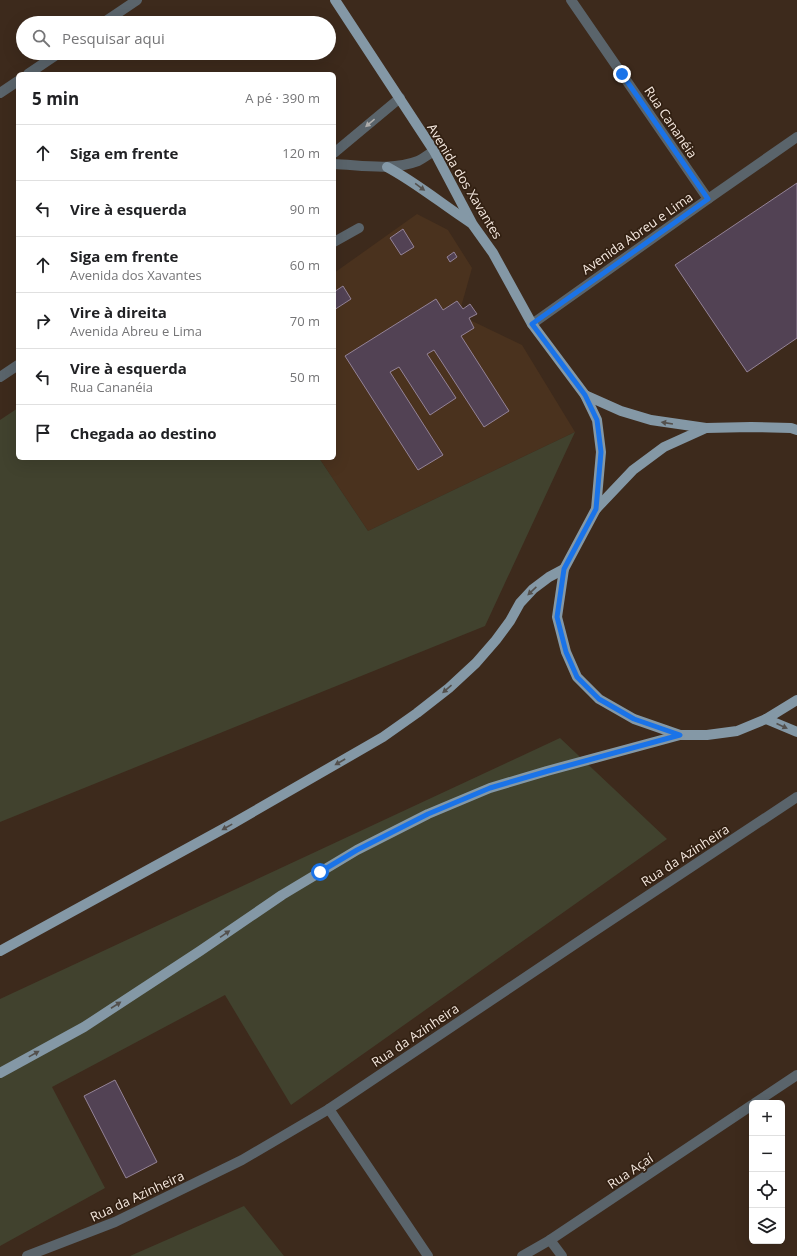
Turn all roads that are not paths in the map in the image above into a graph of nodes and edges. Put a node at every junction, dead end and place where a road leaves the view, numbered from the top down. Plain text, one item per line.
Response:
1 (137, 0) edge
2 (335, 0) edge
3 (571, 0) edge
4 (113, 16) edge
5 (49, 60) edge
6 (31, 72) edge
7 (16, 82) edge
8 (0, 93) edge
9 (400, 98) junction
10 (797, 138) edge
11 (336, 151) edge
12 (434, 151) junction
13 (336, 164) edge
14 (387, 167) junction
15 (708, 199) junction
16 (473, 224) junction
17 (359, 228) dead end
18 (336, 241) edge
19 (532, 324) junction
20 (16, 366) edge
21 (0, 377) edge
22 (585, 395) junction
23 (706, 428) junction
24 (797, 430) edge
25 (596, 509) junction
26 (564, 569) junction
27 (797, 700) edge
28 (766, 719) junction
29 (797, 732) edge
30 (680, 735) junction
31 (797, 797) edge
32 (0, 951) edge
33 (0, 1073) edge
34 (797, 1075) edge
35 (760, 1100) edge
36 (749, 1107) edge
37 (329, 1109) junction
38 (550, 1240) junction
39 (27, 1256) edge
40 (428, 1256) edge
41 (522, 1256) edge
42 (562, 1256) edge

1 - 4 street
2 - 9 main road, Avenida dos Xavantes
3 - 15 street, Rua Cananéia
5 - 6 street
7 - 8 street
9 -> 11 street
9 - 12 main road, Avenida dos Xavantes
10 - 15 street, Avenida Abreu e Lima
12 - 14 street
12 - 16 main road, Avenida dos Xavantes
13 - 14 street
14 -> 16 main road
15 - 19 street, Avenida Abreu e Lima
16 - 19 main road, Avenida dos Xavantes
17 - 18 street
19 - 22 main road, Avenida dos Xavantes
20 - 21 street
23 -> 22 main road, Avenida dos Xavantes
22 - 25 main road, Avenida dos Xavantes
23 - 24 main road
23 - 25 main road
25 - 26 main road
26 - 30 main road
26 -> 32 main road
27 - 28 main road
28 -> 29 main road
28 - 30 main road
33 -> 30 main road
31 - 37 street, Rua da Azinheira
34 - 35 street
36 - 38 street, Rua Açaí
37 - 39 street, Rua da Azinheira
37 - 40 street
38 - 41 street, Rua Açaí
38 - 42 street

